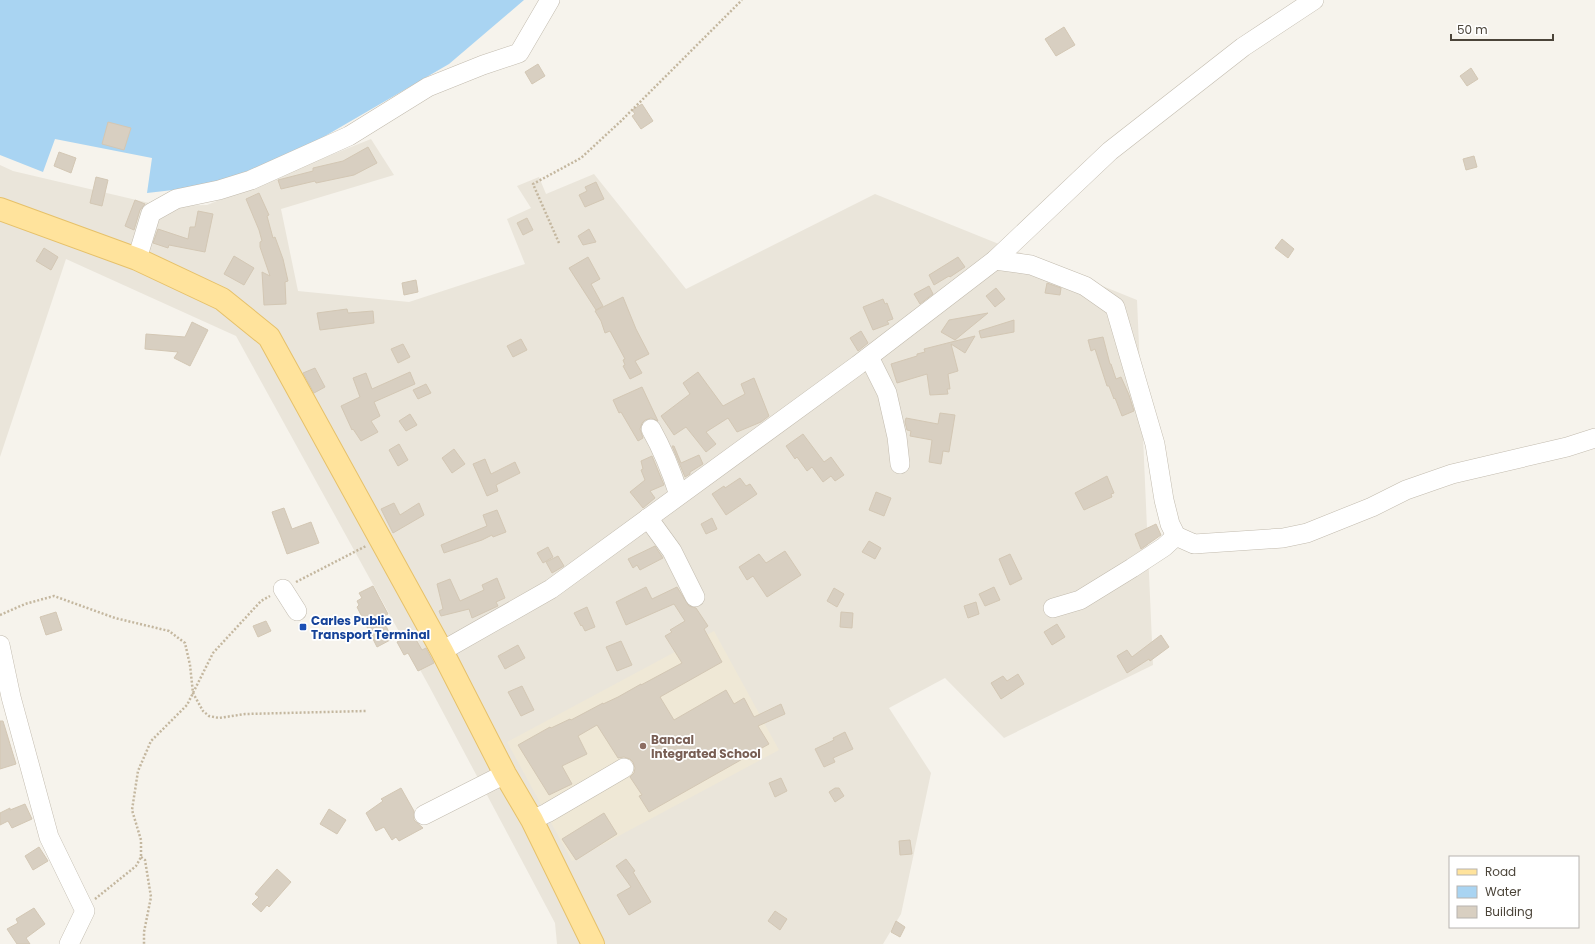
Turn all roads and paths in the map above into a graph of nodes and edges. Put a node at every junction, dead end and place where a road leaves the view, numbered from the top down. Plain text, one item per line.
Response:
1 (550, 0) edge
2 (742, 0) edge
3 (1314, 0) edge
4 (0, 209) edge
5 (559, 243) dead end
6 (137, 259) junction
7 (995, 260) junction
8 (869, 357) junction
9 (650, 429) dead end
10 (1595, 438) edge
11 (900, 464) dead end
12 (678, 496) junction
13 (648, 518) junction
14 (1176, 536) junction
15 (380, 538) junction
16 (283, 589) junction
17 (695, 597) dead end
18 (1053, 608) dead end
19 (297, 611) dead end
20 (0, 615) edge
21 (0, 645) edge
22 (442, 651) junction
23 (193, 693) junction
24 (366, 711) dead end
25 (624, 768) dead end
26 (505, 774) junction
27 (424, 815) dead end
28 (532, 820) junction
29 (141, 857) junction
30 (85, 911) junction
31 (69, 944) edge
32 (144, 944) edge
33 (593, 944) edge

1 - 6 street
2 - 5 path
3 - 7 street
4 - 6 main road
6 - 15 main road
7 - 8 street
7 - 14 street
8 - 11 street
8 - 12 street
9 - 12 street
10 - 14 street
12 - 13 street
13 - 17 street
13 - 22 street
14 - 18 street
15 - 16 path
15 - 22 main road
16 - 19 street
16 - 23 path
20 - 23 path
21 - 30 street
22 - 26 main road
23 - 24 path
23 - 29 path
25 - 28 street
26 - 27 street
26 - 28 main road
28 - 33 main road
29 - 30 path
29 - 32 path
30 - 31 street

